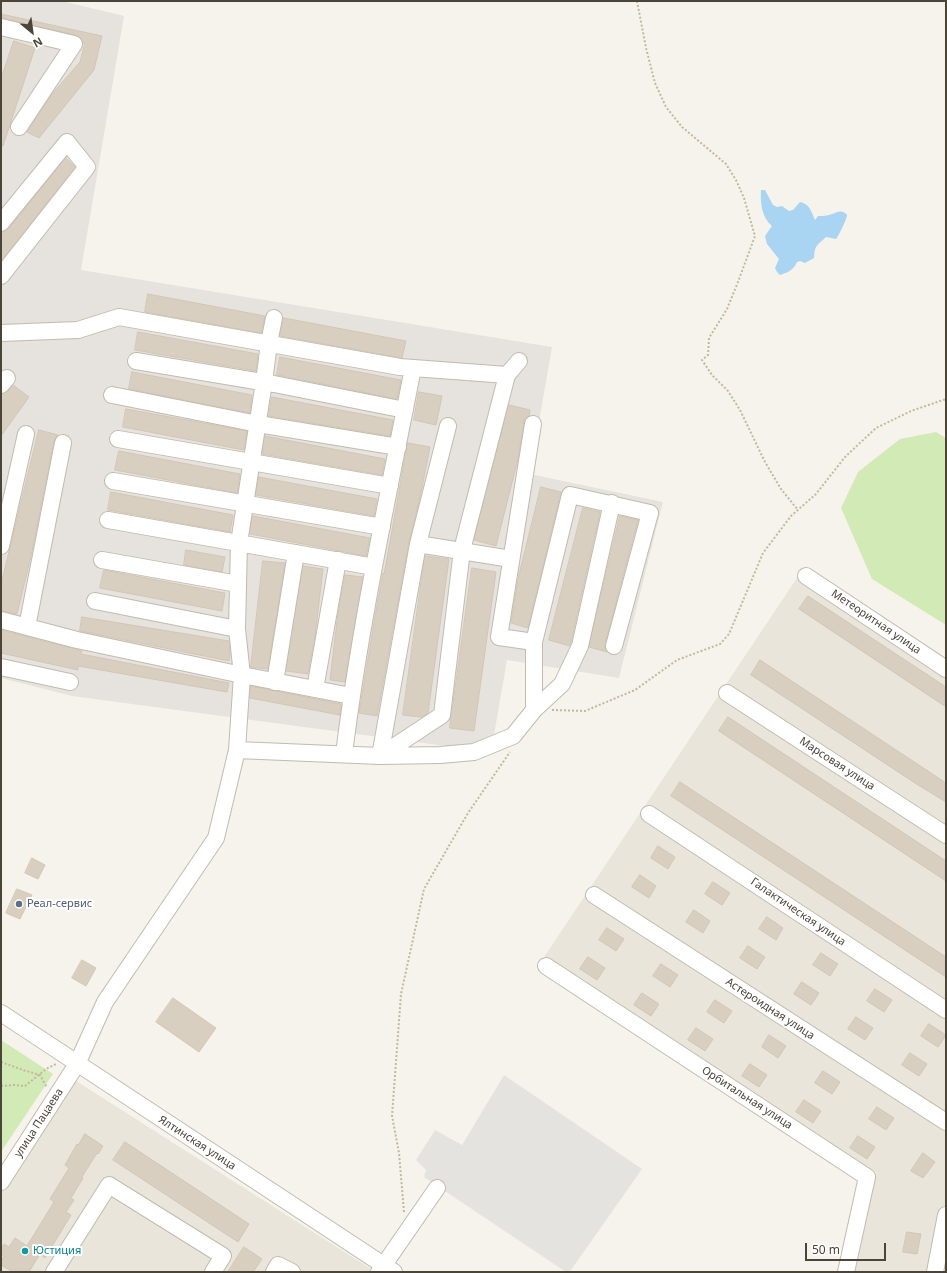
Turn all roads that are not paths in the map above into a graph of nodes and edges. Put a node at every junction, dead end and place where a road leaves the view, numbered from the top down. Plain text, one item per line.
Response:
1 (2, 30) edge
2 (19, 128) dead end
3 (1, 223) edge
4 (1, 276) edge
5 (274, 318) dead end
6 (1, 333) edge
7 (268, 343) junction
8 (136, 361) dead end
9 (519, 361) dead end
10 (413, 368) junction
11 (507, 376) junction
12 (264, 382) junction
13 (112, 395) dead end
14 (405, 410) junction
15 (258, 424) junction
16 (533, 424) dead end
17 (448, 426) dead end
18 (26, 434) dead end
19 (118, 439) dead end
20 (63, 443) dead end
21 (398, 447) junction
22 (251, 463) junction
23 (113, 481) dead end
24 (390, 486) junction
25 (245, 504) junction
26 (612, 504) junction
27 (108, 520) dead end
28 (382, 527) junction
29 (239, 543) junction
30 (418, 544) junction
31 (1, 546) edge
32 (462, 550) junction
33 (296, 553) junction
34 (511, 559) junction
35 (102, 560) dead end
36 (338, 560) junction
37 (374, 567) junction
38 (806, 576) dead end
39 (238, 584) junction
40 (95, 601) dead end
41 (1, 620) edge
42 (27, 627) junction
43 (238, 628) junction
44 (534, 642) junction
45 (614, 646) dead end
46 (1, 666) edge
47 (946, 669) edge
48 (242, 675) junction
49 (70, 682) dead end
50 (275, 682) junction
51 (315, 689) junction
52 (727, 693) dead end
53 (351, 696) junction
54 (534, 710) junction
55 (237, 750) junction
56 (344, 754) junction
57 (380, 756) junction
58 (649, 814) dead end
59 (946, 835) edge
60 (594, 895) dead end
61 (546, 966) dead end
62 (946, 1010) edge
63 (1, 1013) edge
64 (71, 1060) junction
65 (946, 1122) edge
66 (1, 1182) edge
67 (437, 1188) dead end
68 (946, 1215) edge
69 (58, 1270) edge
70 (386, 1270) edge
71 (212, 1272) edge
72 (274, 1272) edge
73 (292, 1272) edge
74 (846, 1272) edge
75 (935, 1272) edge

1 - 2 street
3 - 4 street
5 - 7 street, улица Пацаева
6 - 7 street
7 - 10 street
7 - 12 street, улица Пацаева
8 - 12 street
9 - 11 street
10 - 11 street
10 - 14 street
11 - 32 street
12 - 14 street
12 - 15 street, улица Пацаева
13 - 15 street
14 - 21 street
15 - 21 street
15 - 22 street, улица Пацаева
16 - 34 street
17 - 30 street
18 - 31 street
19 - 22 street
20 - 42 street
21 - 24 street
22 - 24 street
22 - 25 street, улица Пацаева
23 - 25 street
24 - 28 street
25 - 28 street
25 - 29 street, улица Пацаева
26 - 44 street
26 - 45 street
26 - 54 street
27 - 29 street
28 - 37 street
29 - 33 street
29 - 39 street, улица Пацаева
30 - 32 street
30 - 57 street
32 - 34 street
32 - 57 street
33 - 36 street
33 - 50 street
34 - 44 street
35 - 39 street
36 - 37 street
36 - 51 street
37 - 53 street
38 - 47 street, Метеоритная улица
39 - 43 street, улица Пацаева
40 - 43 street
41 - 42 street
42 - 48 street
43 - 48 street, улица Пацаева
44 - 54 street
46 - 49 street
48 - 50 street
48 - 55 street, улица Пацаева
50 - 51 street
51 - 53 street
52 - 59 street, Марсовая улица
53 - 56 street
54 - 57 street
55 - 56 street
55 - 64 street, улица Пацаева
56 - 57 street
58 - 62 street, Галактическая улица
60 - 65 street, Астероидная улица
61 - 74 street, Орбитальная улица
63 - 64 street, Ялтинская улица
64 - 66 street, улица Пацаева
64 - 70 street, Ялтинская улица
67 - 70 street
68 - 75 street
69 - 71 street
72 - 73 street

